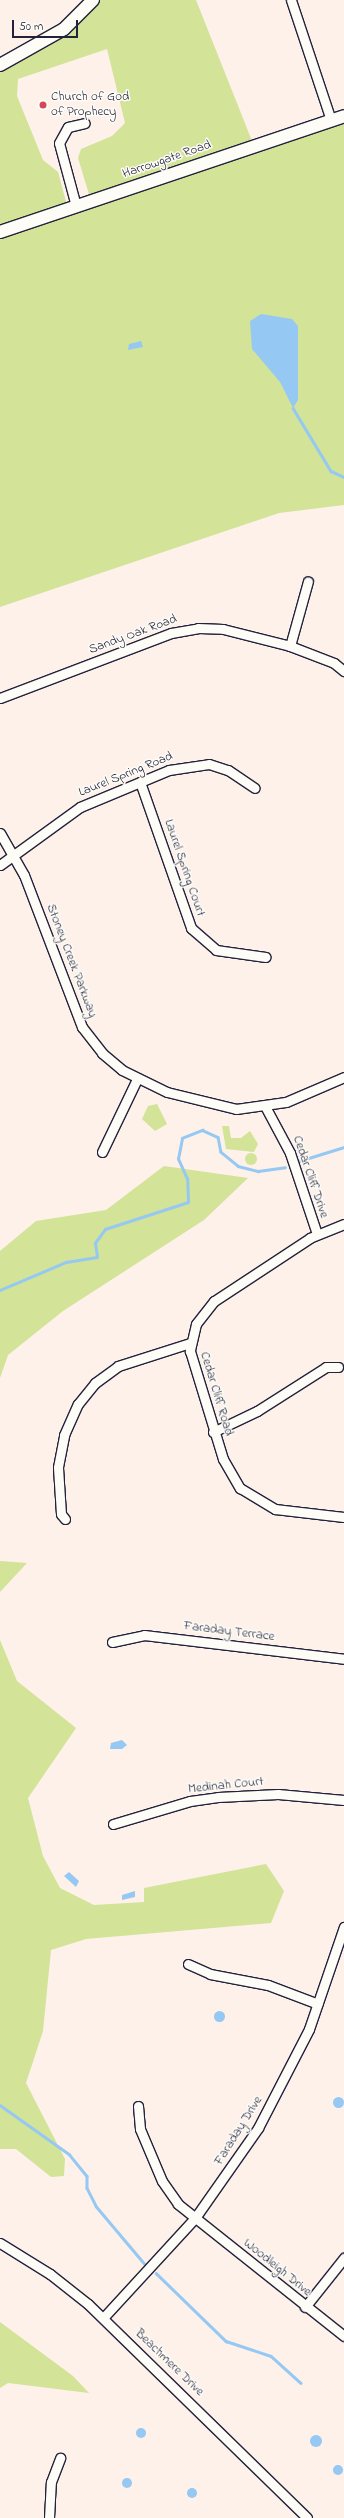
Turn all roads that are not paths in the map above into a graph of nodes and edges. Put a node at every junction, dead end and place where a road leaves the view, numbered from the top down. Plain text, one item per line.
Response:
1 (93, 0) edge
2 (291, 0) edge
3 (0, 64) edge
4 (344, 116) edge
5 (331, 120) junction
6 (84, 123) dead end
7 (76, 206) junction
8 (0, 232) edge
9 (308, 581) dead end
10 (290, 646) junction
11 (344, 671) edge
12 (0, 698) edge
13 (140, 782) junction
14 (255, 788) dead end
15 (0, 833) edge
16 (14, 854) junction
17 (0, 865) edge
18 (266, 957) dead end
19 (344, 1077) edge
20 (137, 1079) junction
21 (266, 1108) junction
22 (102, 1152) dead end
23 (344, 1224) edge
24 (317, 1234) junction
25 (190, 1343) junction
26 (338, 1367) dead end
27 (213, 1432) junction
28 (344, 1517) edge
29 (65, 1519) dead end
30 (112, 1642) dead end
31 (344, 1659) edge
32 (344, 1800) edge
33 (113, 1824) dead end
34 (343, 1932) edge
35 (188, 1964) dead end
36 (318, 2004) junction
37 (138, 2106) dead end
38 (195, 2218) junction
39 (0, 2243) edge
40 (344, 2258) edge
41 (304, 2307) junction
42 (103, 2318) junction
43 (344, 2336) edge
44 (60, 2458) dead end
45 (49, 2518) edge
46 (307, 2518) edge

1 - 3 main road
2 - 5 street
4 - 5 main road, Harrowgate Road
5 - 7 main road, Harrowgate Road
6 - 7 street
7 - 8 main road, Harrowgate Road
9 - 10 street
10 - 11 street, Sandy Oak Road
10 - 12 street, Sandy Oak Road
13 - 14 street, Laurel Spring Road
13 - 16 street, Laurel Spring Road
13 - 18 street, Laurel Spring Court
15 - 16 street, Stoney Creek Parkway
16 - 17 street, Laurel Spring Road
16 - 20 street, Stoney Creek Parkway
19 - 21 street, Stoney Creek Parkway
20 - 21 street, Stoney Creek Parkway
20 - 22 street
21 - 24 street, Cedar Cliff Drive
23 - 24 street, Cedar Cliff Road
24 - 25 street, Cedar Cliff Road
25 - 27 street, Cedar Cliff Road
25 - 29 street
26 - 27 street
27 - 28 street, Cedar Cliff Road
30 - 31 street, Faraday Terrace
32 - 33 street, Medinah Court
34 - 36 street, Faraday Drive
35 - 36 street
36 - 38 street, Faraday Drive
37 - 38 street, Woodleigh Drive
38 - 41 street, Woodleigh Drive
38 - 42 street, Faraday Drive
39 - 42 street, Beachmere Drive
40 - 41 street
41 - 43 street, Woodleigh Drive
42 - 46 street, Beachmere Drive
44 - 45 street

